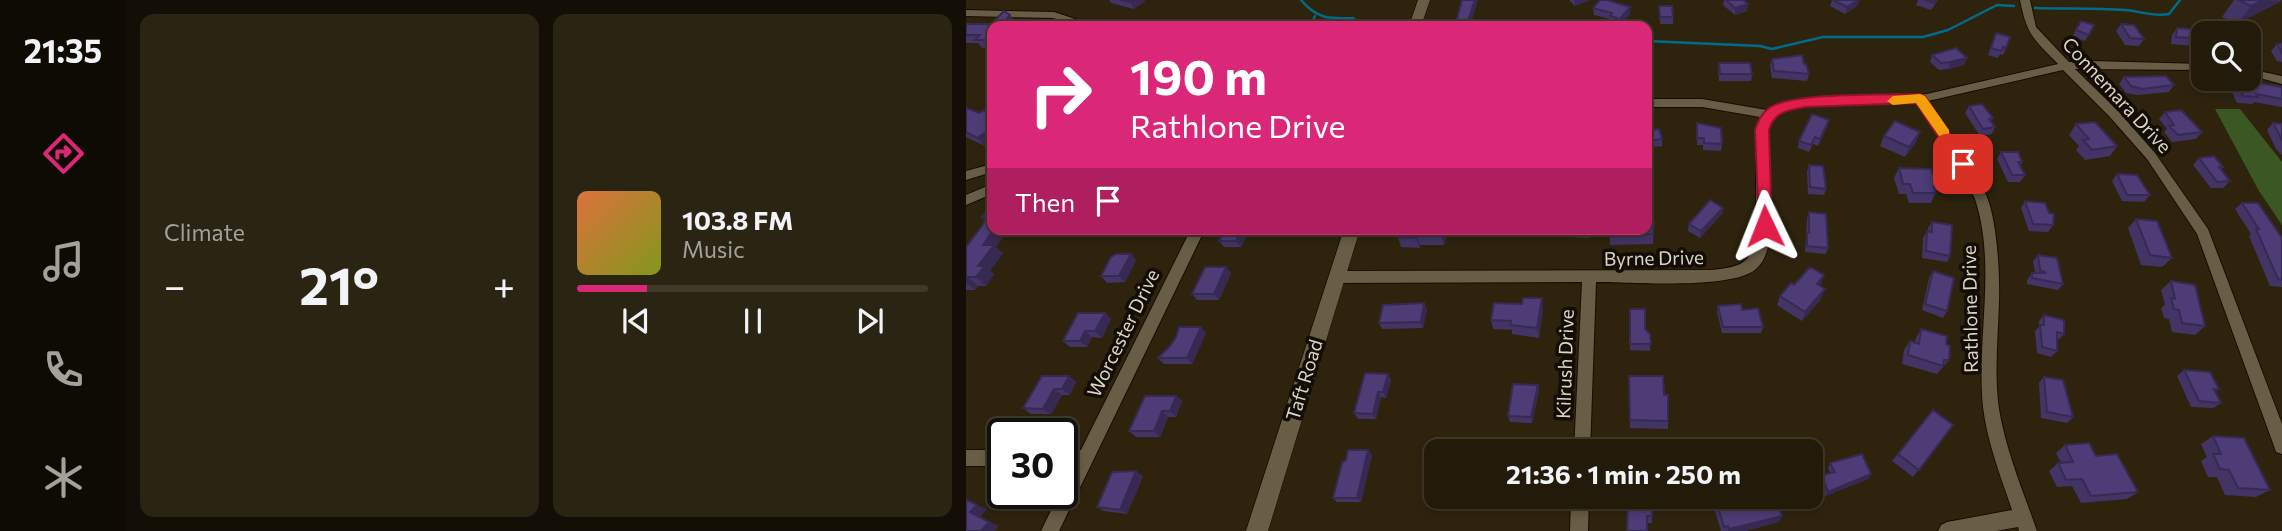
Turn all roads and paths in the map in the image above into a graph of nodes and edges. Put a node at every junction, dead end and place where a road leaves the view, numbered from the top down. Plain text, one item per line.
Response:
1 (1424, 0) edge
2 (2025, 0) edge
3 (966, 13) edge
4 (1074, 21) edge
5 (1417, 21) edge
6 (2064, 66) junction
7 (2191, 67) edge
8 (2261, 75) edge
9 (2282, 80) edge
10 (1920, 99) junction
11 (1652, 103) edge
12 (1771, 115) junction
13 (987, 170) edge
14 (966, 176) edge
15 (987, 191) edge
16 (966, 200) edge
17 (1195, 235) edge
18 (1350, 235) edge
19 (1337, 277) junction
20 (1589, 278) junction
21 (1583, 439) edge
22 (2282, 446) edge
23 (966, 458) edge
24 (987, 458) edge
25 (1078, 458) edge
26 (1085, 458) junction
27 (1580, 509) edge
28 (2025, 524) edge
29 (1050, 531) edge
30 (1257, 531) edge
31 (1579, 531) edge
32 (1947, 531) edge

1 - 5 street
2 - 6 street, Connemara Drive
3 - 4 street
6 - 7 street
6 - 10 street
6 - 22 street, Connemara Drive
8 - 9 street
10 - 12 street
10 - 28 street, Rathlone Drive
11 - 12 street
12 - 20 street, Byrne Drive
13 - 14 street
15 - 16 street
17 - 26 street, Worcester Drive
18 - 19 street, Taft Road
19 - 20 street, Byrne Drive
19 - 30 street, Taft Road
20 - 21 street, Kilrush Drive
23 - 24 street
25 - 26 street
26 - 29 street, Worcester Drive
27 - 31 street
28 - 32 street

